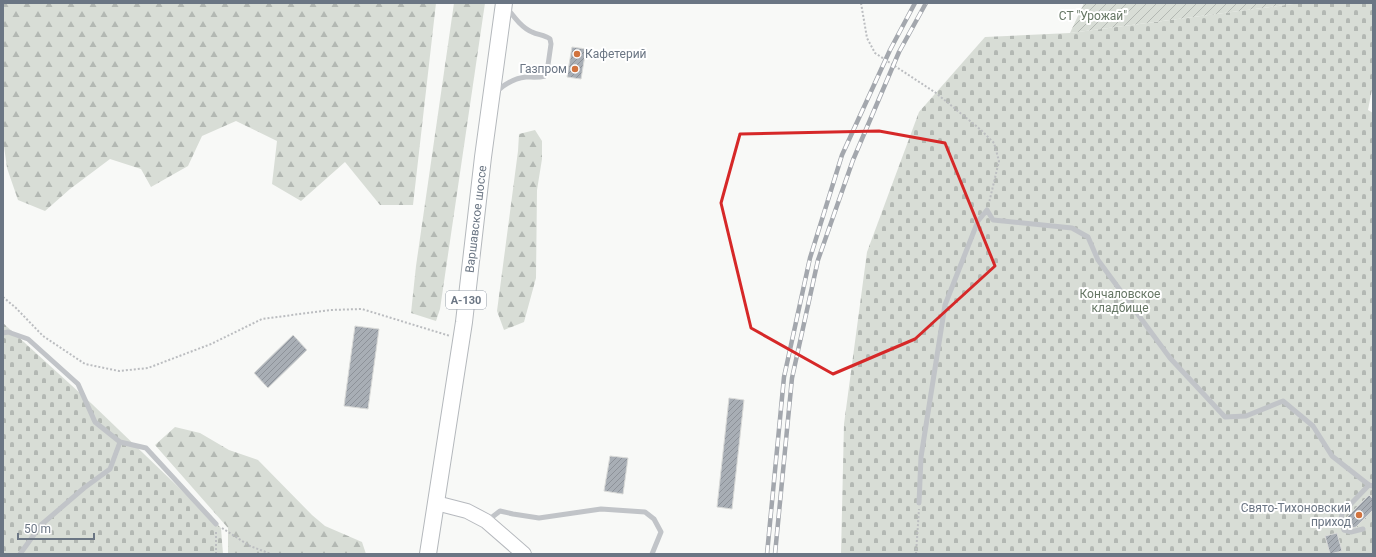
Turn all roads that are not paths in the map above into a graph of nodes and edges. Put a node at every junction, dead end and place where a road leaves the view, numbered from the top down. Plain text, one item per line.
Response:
1 (504, 4) edge
2 (492, 96) junction
3 (3, 333) edge
4 (120, 442) junction
5 (1371, 485) edge
6 (436, 503) junction
7 (919, 503) road end
8 (486, 521) junction
9 (216, 524) road end
10 (1363, 529) dead end
11 (20, 554) edge
12 (428, 554) edge
13 (524, 554) edge
14 (652, 554) edge

1 - 2 main road, Варшавское шоссе / А-130
1 - 2 lane
2 - 6 main road, Варшавское шоссе / А-130
3 - 4 lane
4 - 9 lane
4 - 11 lane
5 - 7 lane
5 - 10 lane
6 - 8 street
6 - 12 main road, Варшавское шоссе / А-130
8 - 13 street
8 - 14 lane

